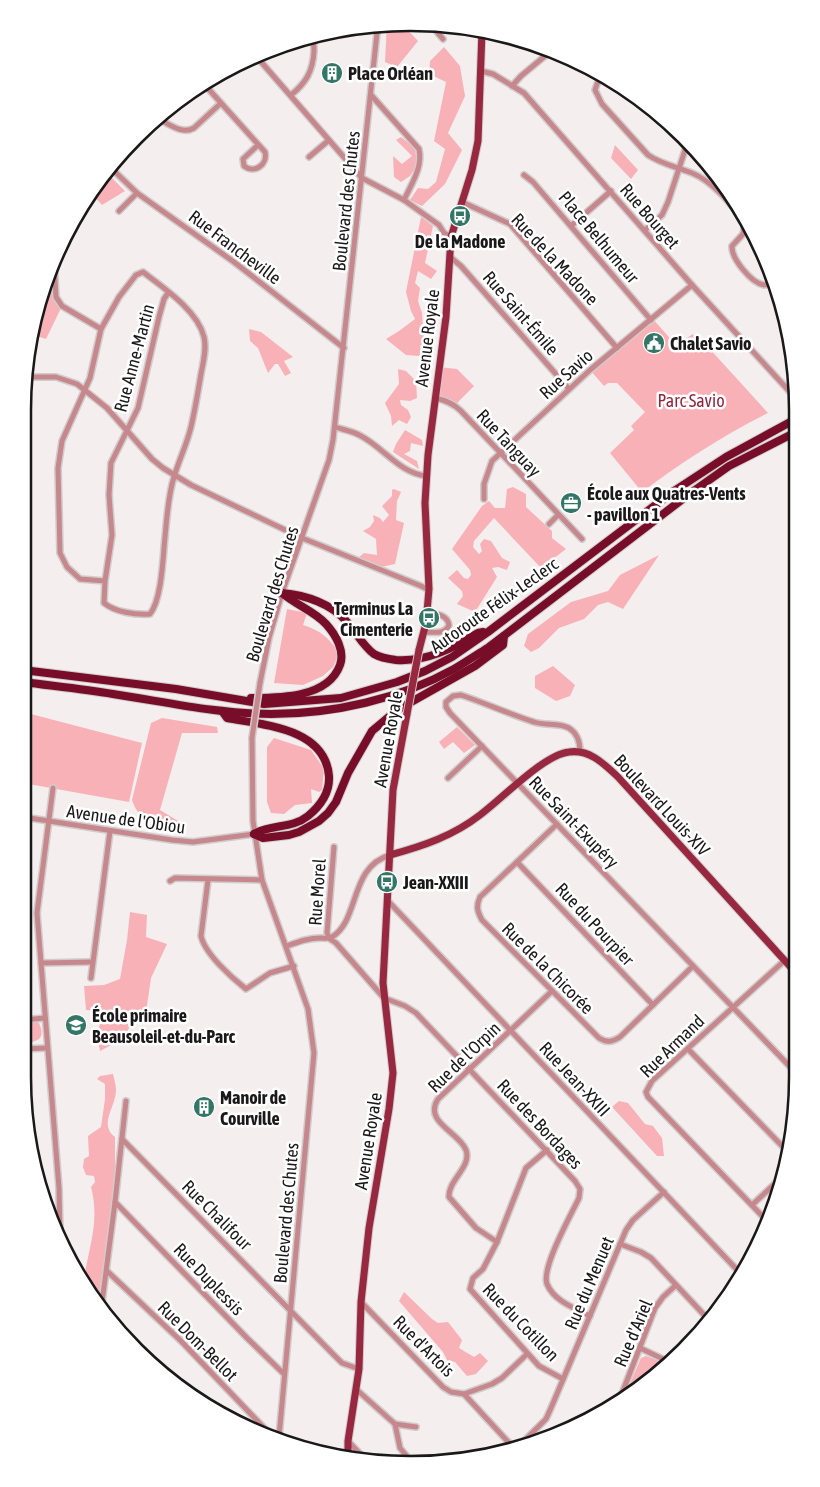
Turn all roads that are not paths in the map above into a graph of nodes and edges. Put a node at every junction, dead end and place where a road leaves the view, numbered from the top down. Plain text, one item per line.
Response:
1 (437, 32) edge
2 (377, 33) edge
3 (443, 39) dead end
4 (482, 39) edge
5 (314, 44) edge
6 (545, 56) edge
7 (261, 62) edge
8 (481, 71) junction
9 (598, 81) edge
10 (512, 86) junction
11 (209, 89) edge
12 (291, 95) junction
13 (371, 95) junction
14 (221, 103) junction
15 (164, 122) edge
16 (329, 140) junction
17 (258, 145) junction
18 (685, 150) edge
19 (309, 157) dead end
20 (679, 169) junction
21 (115, 172) edge
22 (524, 175) dead end
23 (362, 178) junction
24 (611, 191) junction
25 (137, 193) junction
26 (404, 200) junction
27 (726, 201) edge
28 (462, 202) junction
29 (119, 211) dead end
30 (571, 226) junction
31 (645, 230) junction
32 (744, 231) edge
33 (451, 237) junction
34 (450, 257) junction
35 (55, 278) edge
36 (768, 284) edge
37 (692, 285) junction
38 (168, 293) junction
39 (651, 320) junction
40 (101, 329) junction
41 (344, 348) junction
42 (617, 348) junction
43 (33, 377) edge
44 (84, 389) junction
45 (569, 389) junction
46 (788, 390) edge
47 (435, 398) junction
48 (789, 423) edge
49 (335, 427) junction
50 (126, 432) junction
51 (789, 436) edge
52 (500, 454) junction
53 (174, 475) junction
54 (427, 476) junction
55 (484, 499) dead end
56 (558, 516) junction
57 (549, 524) dead end
58 (302, 538) junction
59 (582, 540) dead end
60 (104, 581) junction
61 (429, 590) junction
62 (282, 593) junction
63 (427, 613) junction
64 (425, 632) junction
65 (488, 632) junction
66 (504, 636) junction
67 (31, 671) edge
68 (31, 683) edge
69 (223, 697) junction
70 (222, 711) junction
71 (482, 746) junction
72 (580, 752) junction
73 (448, 778) dead end
74 (518, 784) junction
75 (53, 788) dead end
76 (31, 818) edge
77 (49, 821) junction
78 (557, 824) junction
79 (110, 831) junction
80 (254, 834) junction
81 (334, 847) dead end
82 (390, 855) junction
83 (517, 862) junction
84 (208, 880) junction
85 (262, 880) junction
86 (170, 881) dead end
87 (388, 901) junction
88 (330, 938) junction
89 (287, 946) junction
90 (784, 961) junction
91 (92, 962) junction
92 (41, 963) junction
93 (294, 966) junction
94 (693, 966) junction
95 (789, 966) edge
96 (91, 978) dead end
97 (552, 991) junction
98 (384, 998) junction
99 (653, 1005) junction
100 (732, 1008) junction
101 (45, 1018) junction
102 (31, 1019) edge
103 (510, 1031) junction
104 (47, 1048) junction
105 (31, 1049) edge
106 (688, 1049) junction
107 (789, 1066) edge
108 (470, 1069) junction
109 (126, 1101) dead end
110 (122, 1139) junction
111 (782, 1146) edge
112 (547, 1150) junction
113 (773, 1185) edge
114 (664, 1192) junction
115 (115, 1202) junction
116 (752, 1205) junction
117 (762, 1216) edge
118 (60, 1221) edge
119 (497, 1242) junction
120 (620, 1244) junction
121 (736, 1269) edge
122 (107, 1271) junction
123 (676, 1286) junction
124 (103, 1298) edge
125 (361, 1302) junction
126 (291, 1313) junction
127 (704, 1315) edge
128 (590, 1316) junction
129 (640, 1348) junction
130 (527, 1354) junction
131 (663, 1359) edge
132 (359, 1369) junction
133 (284, 1374) junction
134 (563, 1379) junction
135 (624, 1389) edge
136 (356, 1390) junction
137 (464, 1394) junction
138 (395, 1424) junction
139 (262, 1426) edge
140 (416, 1428) dead end
141 (279, 1433) edge
142 (530, 1437) edge
143 (348, 1441) junction
144 (509, 1443) edge
145 (348, 1450) edge
146 (360, 1453) edge
147 (407, 1456) edge

1 - 3 street
2 - 13 street, Boulevard des Chutes
4 - 8 main road, Avenue Royale
5 - 12 street
6 - 10 street
7 - 12 street
8 - 10 street, Rue Bourget
8 - 28 main road, Avenue Royale
9 - 20 street
10 - 24 street, Rue Bourget
11 - 14 street
12 - 16 street
13 - 23 street, Boulevard des Chutes
13 - 26 street
14 - 15 street
14 - 17 street
16 - 19 street
16 - 23 street
17 - 17 street
18 - 20 street
20 - 27 street
20 - 31 street
21 - 25 street, Rue Francheville
22 - 30 street, Place Belhumeur
23 - 26 street
23 - 41 street, Boulevard des Chutes
24 - 30 street
24 - 31 street, Rue Bourget
25 - 29 street
25 - 41 street, Rue Francheville
26 - 33 street
28 - 33 main road, Avenue Royale
28 - 42 street, Rue de la Madone
30 - 39 street, Place Belhumeur
31 - 37 street, Rue Bourget
32 - 36 street
33 - 34 main road, Avenue Royale
34 - 45 street, Rue Saint-Émile
34 - 47 main road, Avenue Royale
35 - 40 street
37 - 39 street, Rue Savio
37 - 46 street, Rue Bourget
38 - 40 street
38 - 50 street, Rue Anne-Martin
38 - 53 street
39 - 42 street, Rue Savio
40 - 44 street
41 - 49 street, Boulevard des Chutes
42 - 45 street, Rue Savio
43 - 44 street
44 - 50 street
44 - 60 street
45 - 52 street, Rue Savio
47 - 52 street, Rue Tanguay
47 - 54 main road, Avenue Royale
48 - 65 highway, Autoroute Félix-Leclerc
49 - 54 street
49 - 58 street, Boulevard des Chutes
50 - 53 street
50 - 60 street, Rue Anne-Martin
51 - 66 highway, Autoroute Félix-Leclerc
52 - 55 street, Rue Savio
52 - 56 street, Rue Tanguay
53 - 58 street
53 - 60 street, Rue Anne-Martin
54 - 61 main road, Avenue Royale
56 - 57 street
56 - 59 street, Rue Tanguay
58 - 61 street
58 - 62 street, Boulevard des Chutes
61 - 63 main road, Avenue Royale
62 - 65 highway
62 - 69 highway
62 - 80 street, Boulevard des Chutes, bridge
63 - 64 main road, Avenue Royale
63 - 64 street
64 - 82 main road, Avenue Royale, bridge
65 - 69 highway, Autoroute Félix-Leclerc
66 - 70 highway, Autoroute Félix-Leclerc
66 - 80 highway
67 - 69 highway, Autoroute Félix-Leclerc
68 - 70 highway, Autoroute Félix-Leclerc
70 - 80 highway
71 - 72 street, Rue Saint-Exupéry
71 - 73 street
71 - 74 street, Rue Saint-Exupéry
72 - 74 main road
72 - 90 main road, Boulevard Louis-XIV
74 - 78 street, Rue Saint-Exupéry
74 - 82 main road
75 - 77 street
76 - 77 street, Avenue de l'Obiou
77 - 79 street, Avenue de l'Obiou
77 - 92 street
78 - 83 street, Rue de la Chicorée
78 - 94 street, Rue Saint-Exupéry
79 - 80 street, Avenue de l'Obiou
79 - 91 street
80 - 85 street, Boulevard des Chutes
81 - 88 street, Rue Morel
82 - 87 main road, Avenue Royale
82 - 88 street
83 - 97 street, Rue de la Chicorée
83 - 99 street, Rue du Pourpier
84 - 85 street
84 - 86 street
84 - 93 street
85 - 89 street, Boulevard des Chutes
87 - 98 main road, Avenue Royale
87 - 103 street, Rue Jean-XXIII
88 - 89 street, Rue Morel
88 - 98 street, Rue Morel
89 - 93 street, Boulevard des Chutes
90 - 95 main road, Boulevard Louis-XIV
90 - 100 street, Rue Armand
91 - 92 street
91 - 96 street
92 - 101 street
93 - 126 street, Boulevard des Chutes
94 - 99 street, Rue de la Chicorée
94 - 100 street, Rue Saint-Exupéry
97 - 99 street, Rue de la Chicorée
97 - 103 street, Rue de l'Orpin
98 - 108 street, Rue des Bordages
98 - 125 main road, Avenue Royale
100 - 106 street, Rue Armand
100 - 107 street, Rue Saint-Exupéry
101 - 102 street
101 - 104 street
103 - 108 street, Rue de l'Orpin
103 - 114 street, Rue Jean-XXIII
104 - 105 street
104 - 118 street
106 - 111 street
106 - 116 street, Rue Armand
108 - 112 street, Rue des Bordages
108 - 119 street, Rue de l'Orpin
109 - 110 street
110 - 115 street
110 - 126 street, Rue Chalifour
112 - 119 street, Rue du Cotillon
112 - 128 street, Rue des Bordages
113 - 116 street
114 - 120 street, Rue du Menuet
114 - 121 street, Rue Jean-XXIII
115 - 122 street
115 - 133 street, Rue Duplessis
116 - 117 street, Rue Armand
119 - 130 street, Rue du Cotillon
120 - 123 street
120 - 128 street, Rue du Menuet
122 - 124 street
122 - 139 street, Rue Dom-Bellot
123 - 127 street
123 - 129 street, Rue d'Ariel
125 - 132 main road, Avenue Royale
125 - 137 street, Rue d'Artois
126 - 132 street, Rue Chalifour
126 - 133 street, Boulevard des Chutes
128 - 134 street, Rue du Menuet
129 - 131 street
129 - 135 street, Rue d'Ariel
130 - 134 street, Rue du Cotillon
130 - 137 street
132 - 136 main road, Avenue Royale
133 - 141 street, Boulevard des Chutes
134 - 142 street, Rue du Menuet
136 - 138 street
136 - 143 main road, Avenue Royale
137 - 144 street, Rue d'Artois
138 - 140 street
138 - 147 street
143 - 145 main road, Avenue Royale
143 - 146 street

